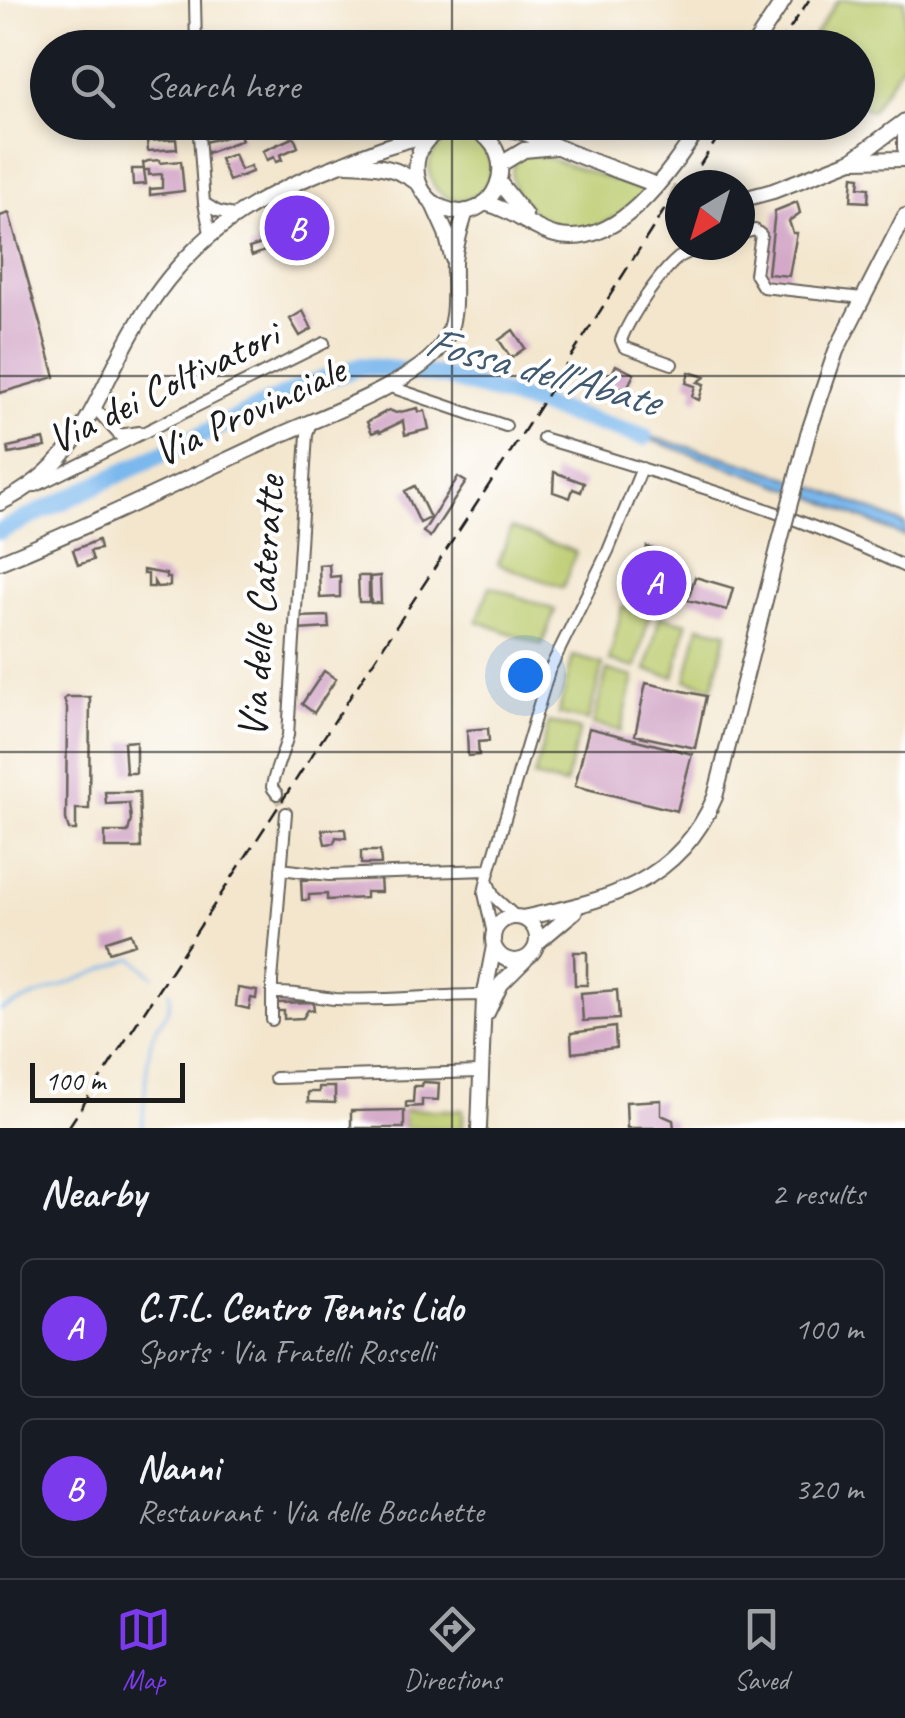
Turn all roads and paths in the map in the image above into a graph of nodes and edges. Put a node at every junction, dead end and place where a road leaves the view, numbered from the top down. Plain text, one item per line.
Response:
1 (195, 0) edge
2 (784, 0) edge
3 (196, 30) edge
4 (764, 30) edge
5 (905, 124) edge
6 (199, 140) edge
7 (413, 140) edge
8 (428, 140) edge
9 (488, 140) edge
10 (545, 140) edge
11 (691, 140) edge
12 (556, 146) junction
13 (905, 148) edge
14 (905, 159) edge
15 (852, 160) junction
16 (341, 164) junction
17 (501, 164) junction
18 (500, 182) junction
19 (419, 184) junction
20 (651, 184) tunnel mouth
21 (755, 196) edge
22 (431, 202) junction
23 (204, 203) junction
24 (484, 204) junction
25 (466, 211) junction
26 (234, 215) junction
27 (904, 221) edge
28 (532, 223) junction
29 (755, 230) edge
30 (210, 234) junction
31 (677, 260) edge
32 (454, 263) junction
33 (862, 298) junction
34 (324, 343) dead end
35 (672, 364) dead end
36 (387, 386) junction
37 (94, 407) junction
38 (311, 421) junction
39 (506, 426) dead end
40 (150, 430) junction
41 (543, 438) dead end
42 (642, 468) junction
43 (31, 488) junction
44 (0, 503) edge
45 (0, 562) edge
46 (905, 566) edge
47 (278, 794) tunnel mouth
48 (286, 813) tunnel mouth
49 (281, 870) junction
50 (488, 875) junction
51 (579, 907) junction
52 (519, 917) junction
53 (494, 940) junction
54 (538, 942) junction
55 (524, 960) junction
56 (273, 993) junction
57 (484, 998) junction
58 (272, 1020) dead end
59 (483, 1023) junction
60 (480, 1072) junction
61 (275, 1078) dead end
62 (479, 1128) edge

1 - 3 street
2 - 4 street
5 - 13 street
5 - 15 street
6 - 23 street
7 - 16 street
8 - 19 street
9 - 17 street
10 - 12 street
11 - 28 street
12 - 17 street
12 - 20 street
14 - 15 street
15 - 21 street
16 - 19 street
16 - 26 street
17 - 18 street
18 - 24 street
18 - 28 street
19 - 22 street
22 - 25 street
22 - 32 street, Via Provinciale
23 - 26 street
23 - 30 street
24 - 25 street
24 - 28 street
25 - 32 street, Via Provinciale
26 - 30 street
27 - 33 street
29 - 33 street
30 - 37 street
31 - 35 street
32 - 36 street, Via Provinciale
33 - 51 street, bridge
34 - 40 street, Via dei Coltivatori
36 - 38 street, Via Provinciale
36 - 39 street
37 - 40 street
37 - 43 street
38 - 45 street, Via Provinciale
38 - 47 street, Via delle Cateratte
40 - 43 street, Via dei Coltivatori
41 - 42 street
42 - 46 street
42 - 50 street
43 - 44 street
48 - 49 street
49 - 50 street
49 - 56 street
50 - 52 street
50 - 53 street
51 - 52 street
51 - 54 street
52 - 53 street
52 - 54 street
53 - 55 street
53 - 57 street
54 - 55 street
55 - 59 street
56 - 57 street
56 - 58 street
57 - 59 street
59 - 60 street
60 - 61 street
60 - 62 street

